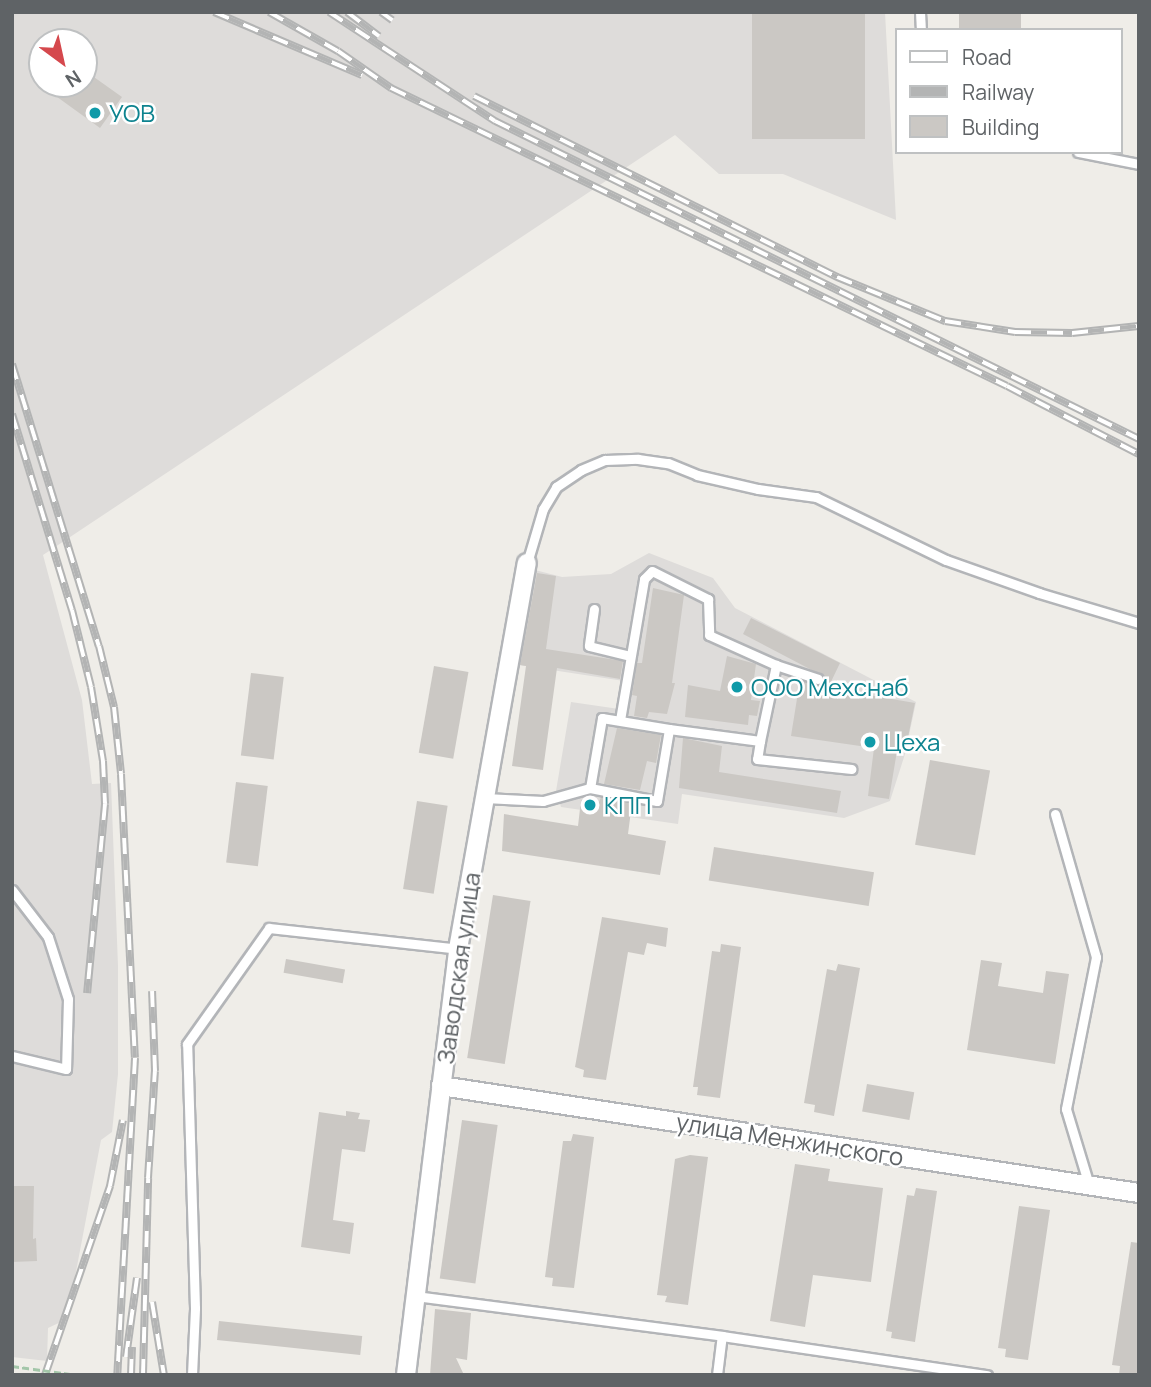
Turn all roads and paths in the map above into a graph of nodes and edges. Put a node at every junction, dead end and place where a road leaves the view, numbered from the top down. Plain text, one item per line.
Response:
1 (1088, 154) edge
2 (1139, 164) edge
3 (527, 564) joint
4 (594, 609) dead end
5 (1139, 623) edge
6 (630, 656) junction
7 (776, 665) junction
8 (818, 679) dead end
9 (620, 720) junction
10 (669, 729) junction
11 (760, 741) junction
12 (851, 769) dead end
13 (590, 788) junction
14 (485, 798) junction
15 (1055, 814) dead end
16 (12, 890) edge
17 (458, 949) junction
18 (12, 1056) edge
19 (441, 1086) junction
20 (1089, 1185) junction
21 (1139, 1193) edge
22 (416, 1296) junction
23 (722, 1336) junction
24 (12, 1366) edge
25 (77, 1375) edge
26 (192, 1375) edge
27 (406, 1375) edge
28 (717, 1375) edge
29 (987, 1375) edge

1 - 2 lane
3 - 5 lane
3 - 14 street, Заводская улица
4 - 6 lane
6 - 7 lane
6 - 9 lane
7 - 8 lane
7 - 11 lane
9 - 10 lane
9 - 13 lane
10 - 11 lane
10 - 13 lane
11 - 12 lane
13 - 14 lane
14 - 17 street, Заводская улица
15 - 20 lane
16 - 18 lane
17 - 19 street, Заводская улица
17 - 26 lane
19 - 20 street, улица Менжинского
19 - 22 street, Заводская улица
20 - 21 street, улица Менжинского
22 - 23 lane
22 - 27 street, Заводская улица
23 - 28 lane
23 - 29 lane
24 - 25 path, bridge

